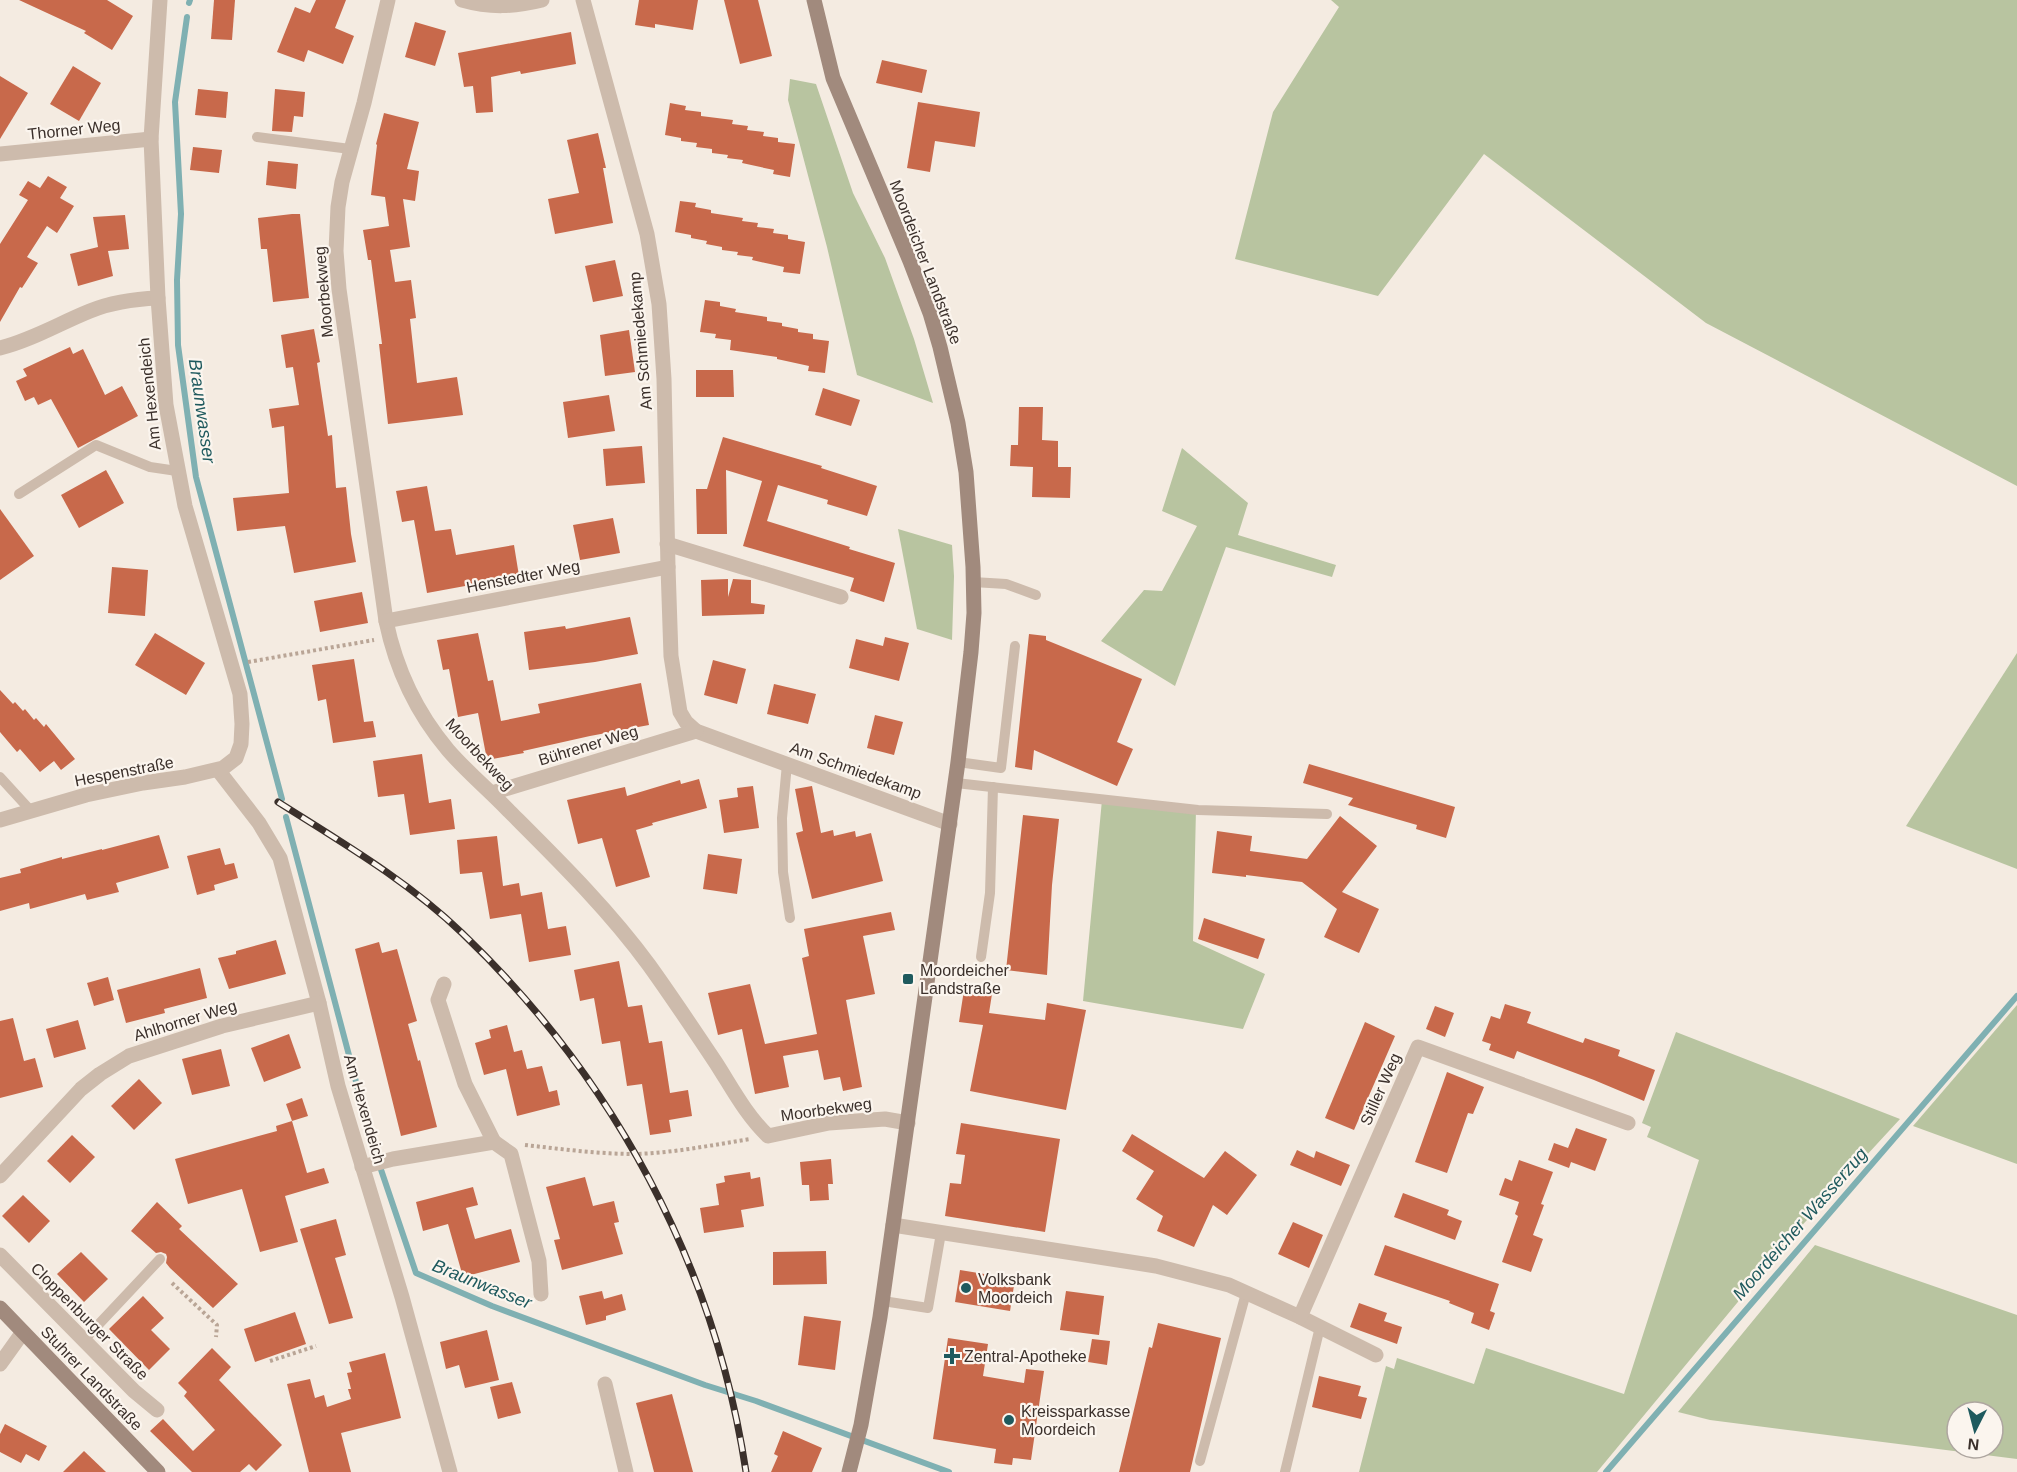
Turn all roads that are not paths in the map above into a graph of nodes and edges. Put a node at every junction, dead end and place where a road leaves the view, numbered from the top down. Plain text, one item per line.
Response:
1 (160, 0) edge
2 (388, 0) edge
3 (462, 0) edge
4 (542, 0) edge
5 (583, 0) edge
6 (814, 0) edge
7 (257, 137) dead end
8 (151, 139) junction
9 (350, 149) junction
10 (0, 154) edge
11 (158, 298) junction
12 (0, 348) edge
13 (177, 471) junction
14 (20, 494) dead end
15 (667, 544) junction
16 (668, 567) junction
17 (973, 582) junction
18 (1036, 595) dead end
19 (841, 597) dead end
20 (386, 621) junction
21 (1015, 646) dead end
22 (696, 731) junction
23 (958, 762) junction
24 (787, 764) junction
25 (221, 769) junction
26 (0, 777) edge
27 (956, 783) junction
28 (993, 787) junction
29 (492, 793) junction
30 (32, 812) junction
31 (1327, 814) dead end
32 (0, 820) edge
33 (950, 824) junction
34 (790, 918) dead end
35 (981, 957) dead end
36 (444, 984) dead end
37 (319, 1003) junction
38 (908, 1123) junction
39 (1628, 1123) dead end
40 (494, 1142) junction
41 (362, 1167) junction
42 (0, 1176) edge
43 (893, 1225) junction
44 (941, 1233) junction
45 (0, 1255) edge
46 (160, 1259) dead end
47 (1246, 1293) junction
48 (541, 1294) dead end
49 (882, 1301) junction
50 (0, 1308) edge
51 (1300, 1317) junction
52 (1320, 1327) junction
53 (23, 1332) junction
54 (83, 1341) junction
55 (1376, 1355) dead end
56 (0, 1364) edge
57 (605, 1384) dead end
58 (157, 1410) dead end
59 (1200, 1461) dead end
60 (852, 1467) edge
61 (158, 1472) edge
62 (450, 1472) edge
63 (626, 1472) edge
64 (1285, 1472) edge

1 - 8 street, Am Hexendeich
2 - 9 street, Moorbekweg
3 - 4 street
5 - 15 street, Am Schmiedekamp
6 - 17 main road, Moordeicher Landstraße
7 - 9 lane
8 - 10 street, Thorner Weg
8 - 11 street, Am Hexendeich
9 - 20 street, Moorbekweg
11 - 12 street
11 - 13 street, Am Hexendeich
13 - 14 lane
13 - 25 street, Am Hexendeich
15 - 16 street, Am Schmiedekamp
15 - 19 street
16 - 20 street, Henstedter Weg
16 - 22 street, Am Schmiedekamp
17 - 18 lane
17 - 23 main road, Moordeicher Landstraße
20 - 29 street, Moorbekweg
21 - 23 lane
22 - 24 street, Am Schmiedekamp
22 - 29 street, Bührener Weg
23 - 27 main road, Moordeicher Landstraße
24 - 33 street, Am Schmiedekamp
24 - 34 lane
25 - 30 street, Hespenstraße
25 - 37 street, Am Hexendeich
26 - 30 lane
27 - 28 lane
27 - 33 main road, Moordeicher Landstraße
28 - 31 lane
28 - 35 lane
29 - 38 street, Moorbekweg
30 - 32 street, Hespenstraße
33 - 38 main road, Moordeicher Landstraße
36 - 40 street
37 - 41 street, Am Hexendeich
37 - 42 street, Ahlhorner Weg
38 - 43 main road, Moordeicher Landstraße
39 - 51 street, Stiller Weg
40 - 41 street
40 - 48 street
41 - 62 street, Am Hexendeich
43 - 44 street
43 - 49 main road, Moordeicher Landstraße
44 - 47 street
44 - 49 lane
45 - 54 street, Cloppenburger Straße
46 - 54 lane
47 - 51 street
47 - 59 lane
49 - 60 main road, Moordeicher Landstraße
50 - 53 main road, Stuhrer Landstraße
51 - 52 street
52 - 55 street
52 - 64 lane
53 - 56 street
53 - 61 main road, Stuhrer Landstraße
54 - 58 street, Cloppenburger Straße
57 - 63 street

